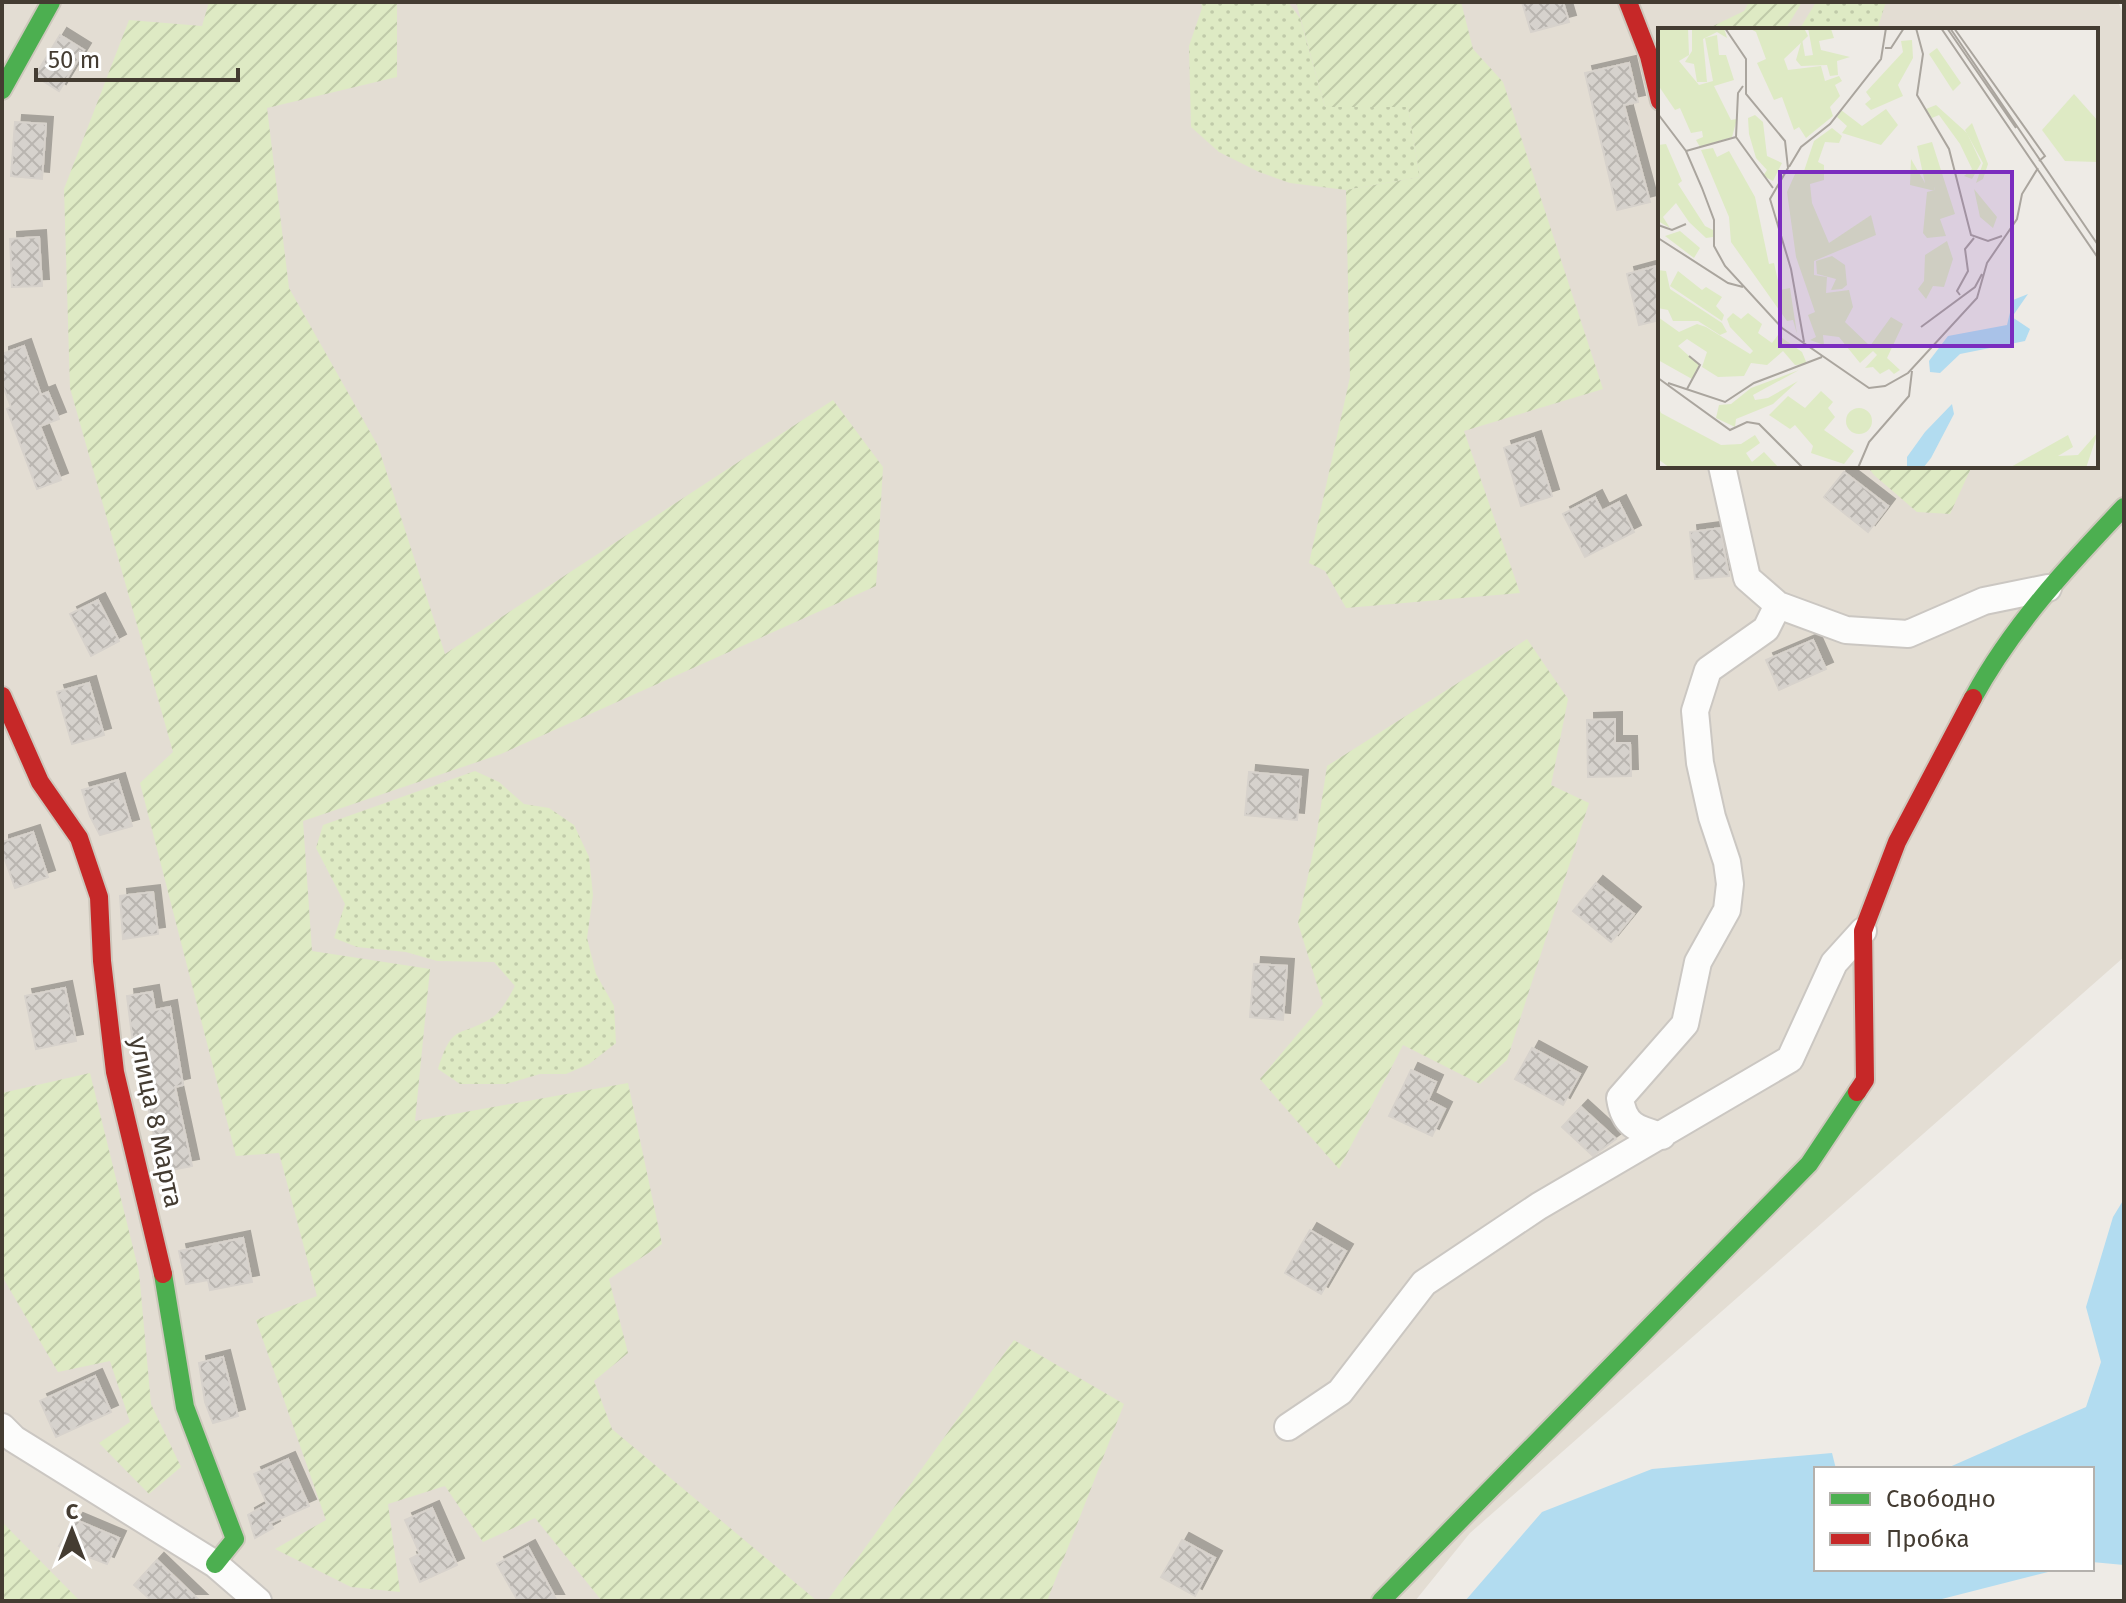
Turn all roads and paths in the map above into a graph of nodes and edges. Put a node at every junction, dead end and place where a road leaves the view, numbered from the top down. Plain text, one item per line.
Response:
1 (51, 2) edge
2 (1628, 2) edge
3 (2, 90) edge
4 (1658, 93) edge
5 (1722, 468) edge
6 (2124, 507) edge
7 (2048, 588) junction
8 (1778, 605) junction
9 (2, 696) edge
10 (1863, 931) junction
11 (1662, 1136) junction
12 (2, 1427) edge
13 (1288, 1427) dead end
14 (215, 1564) junction
15 (258, 1601) edge
16 (1381, 1601) edge

1 - 3 street
2 - 4 street
5 - 8 street
6 - 7 street
7 - 8 street
7 - 10 street
8 - 11 street
9 - 14 street, улица 8 Марта
10 - 11 street
10 - 16 street
11 - 13 street
12 - 14 street
14 - 15 street

